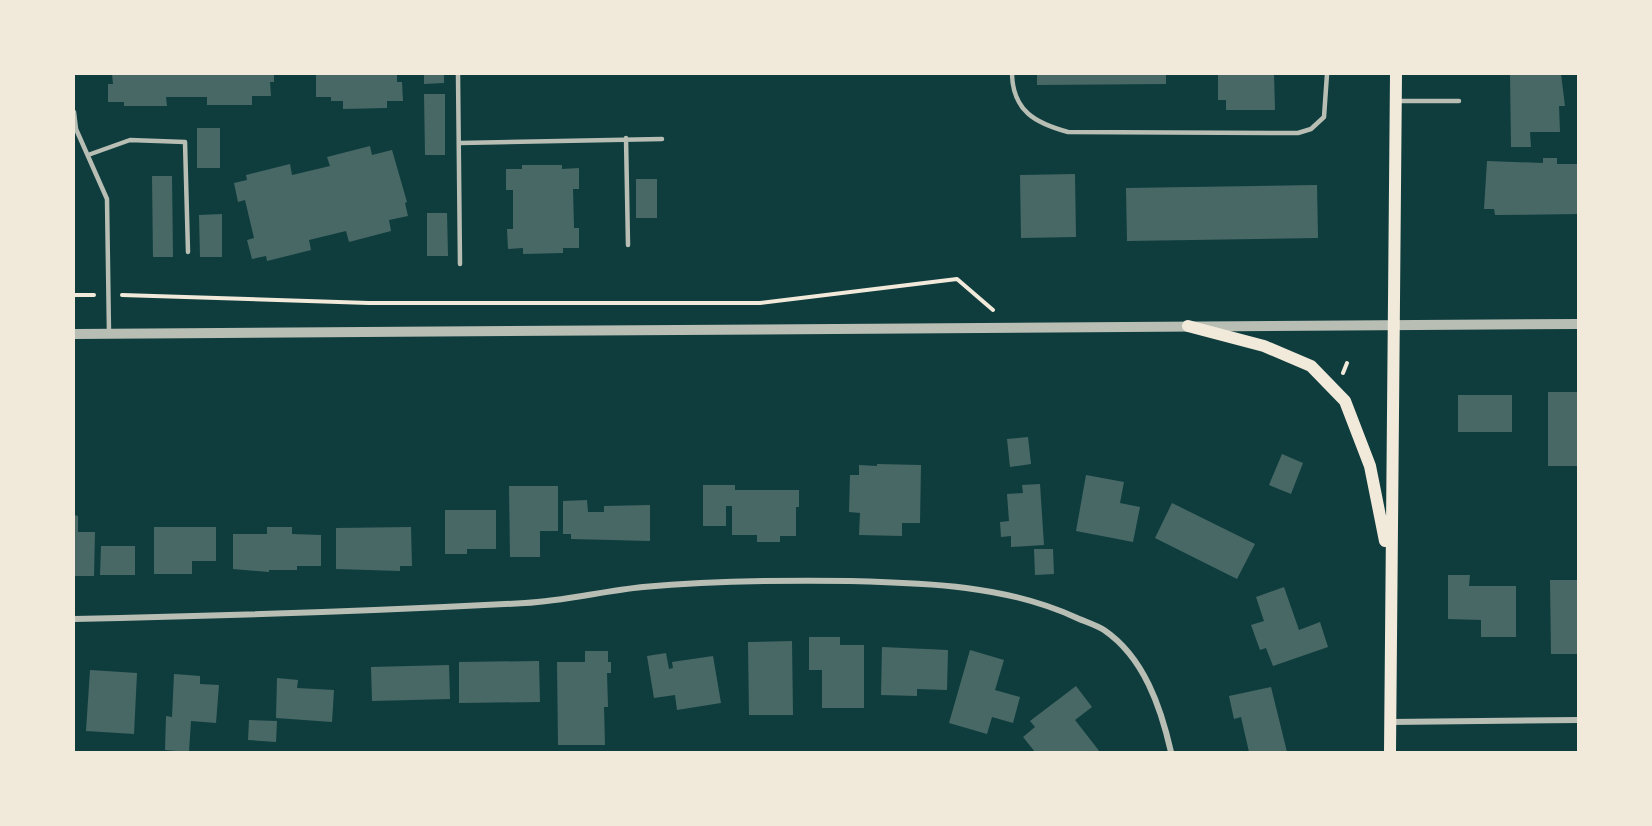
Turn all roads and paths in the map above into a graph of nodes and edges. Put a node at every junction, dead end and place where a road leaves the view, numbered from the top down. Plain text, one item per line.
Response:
1 (458, 74) edge
2 (1012, 74) edge
3 (1326, 74) edge
4 (1396, 74) edge
5 (1459, 100) dead end
6 (1396, 101) junction
7 (74, 112) edge
8 (626, 138) junction
9 (662, 139) dead end
10 (460, 143) junction
11 (88, 155) junction
12 (628, 245) dead end
13 (188, 252) dead end
14 (460, 264) dead end
15 (74, 295) edge
16 (109, 295) junction
17 (1578, 324) edge
18 (1012, 326) junction
19 (1188, 326) junction
20 (1393, 326) junction
21 (74, 333) edge
22 (109, 333) junction
23 (1390, 562) junction
24 (74, 619) edge
25 (1578, 720) edge
26 (1390, 722) junction
27 (1171, 753) edge
28 (1390, 753) edge

1 - 10 lane
2 - 3 lane
4 - 6 main road
5 - 6 lane
6 - 20 main road
7 - 11 lane
8 - 9 lane
8 - 10 lane
8 - 12 lane
10 - 14 lane
11 - 13 lane
11 - 16 lane
15 - 16 path
16 - 18 path
16 - 22 lane
17 - 20 street
18 - 19 street
18 - 22 street
19 - 20 street
19 - 23 main road
20 - 23 main road
21 - 22 street
23 - 26 main road
24 - 27 street
25 - 26 street
26 - 28 main road

